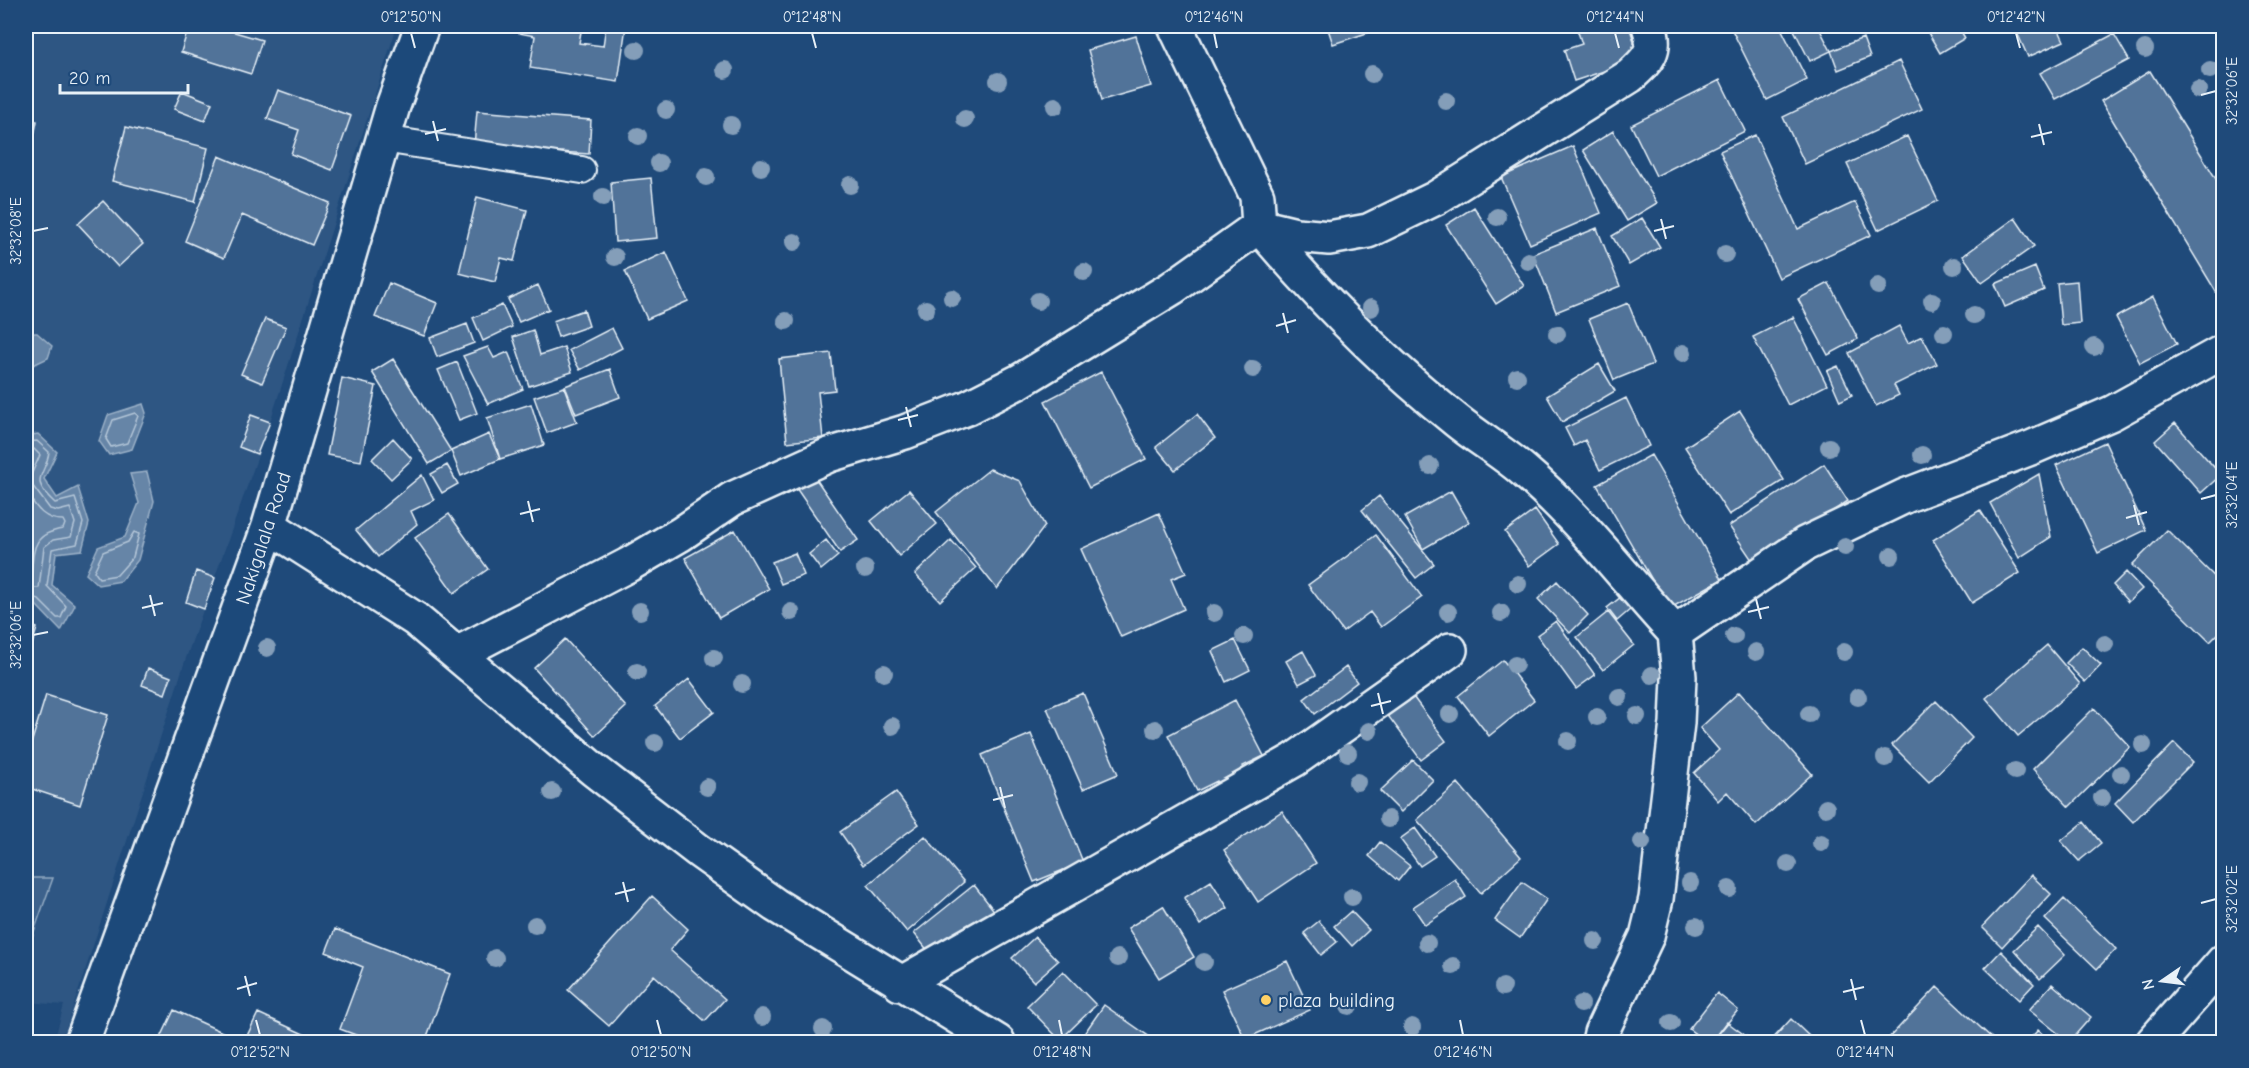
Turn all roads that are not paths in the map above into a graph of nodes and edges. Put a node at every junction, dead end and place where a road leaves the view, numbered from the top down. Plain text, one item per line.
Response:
1 (422, 26) edge
2 (1175, 26) edge
3 (1649, 26) edge
4 (383, 139) junction
5 (582, 170) dead end
6 (1259, 226) junction
7 (2223, 351) edge
8 (269, 526) junction
9 (1674, 633) junction
10 (1450, 650) dead end
11 (457, 654) junction
12 (2223, 961) edge
13 (900, 984) junction
14 (82, 1042) edge
15 (998, 1042) edge
16 (1599, 1042) edge
17 (2153, 1042) edge

1 - 4 street, Nakigalala Road
2 - 6 street
3 - 6 street
4 - 5 lane
4 - 8 street, Nakigalala Road
6 - 9 street
6 - 11 street
7 - 9 street
8 - 11 street
8 - 14 street, Nakigalala Road
9 - 16 street
10 - 13 street
11 - 13 street
12 - 17 street
13 - 15 street

